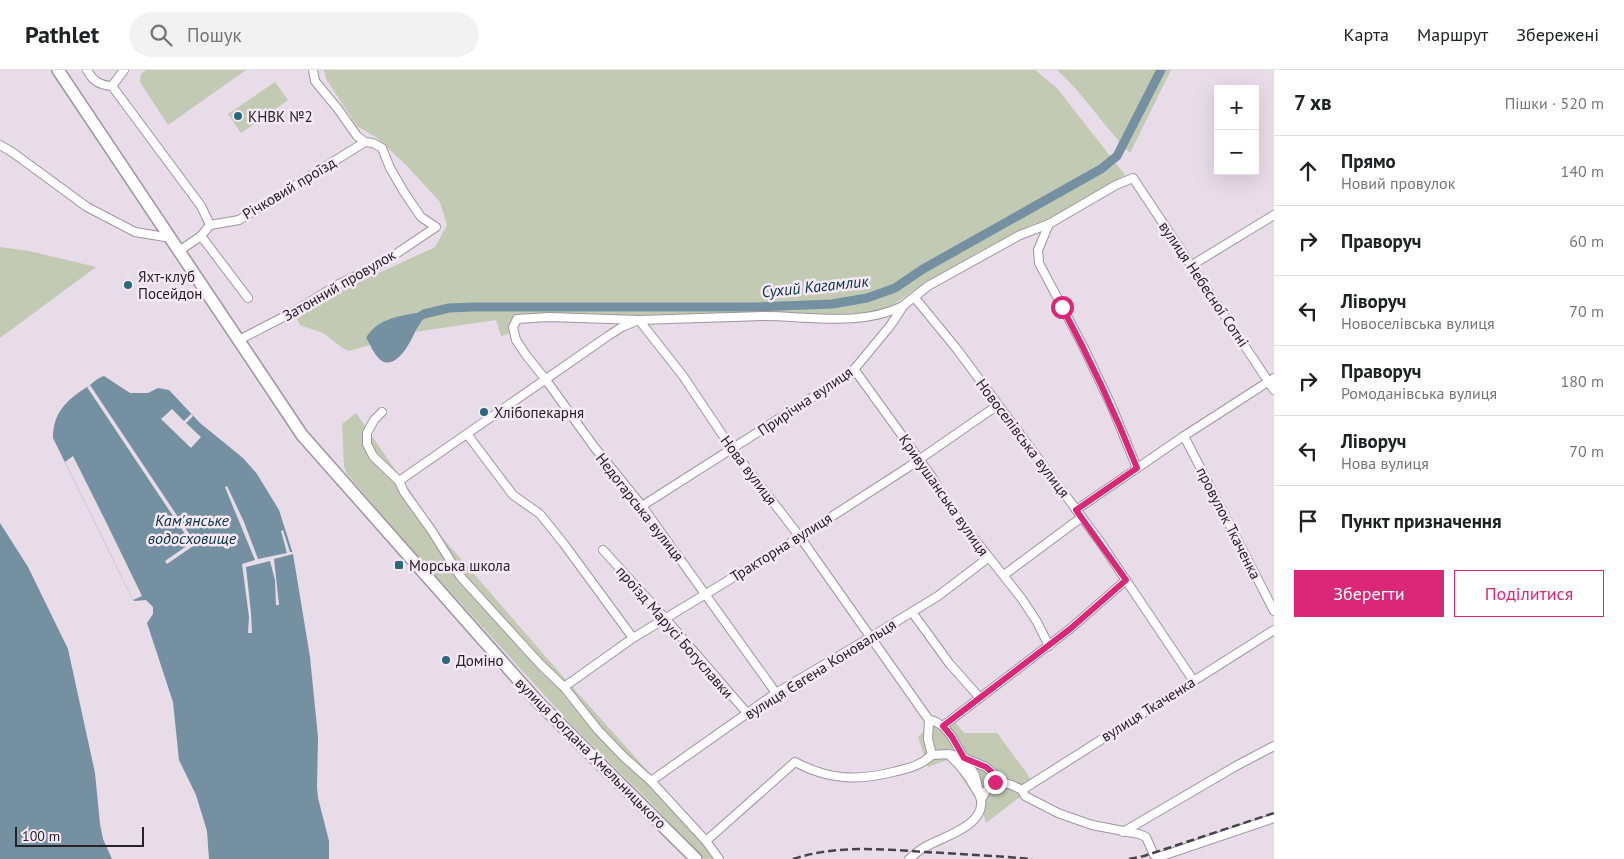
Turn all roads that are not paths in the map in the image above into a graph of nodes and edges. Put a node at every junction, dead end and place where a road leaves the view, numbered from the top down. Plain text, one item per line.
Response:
1 (58, 70) edge
2 (87, 70) edge
3 (124, 70) edge
4 (313, 70) edge
5 (112, 86) junction
6 (365, 142) junction
7 (0, 145) edge
8 (1133, 178) joint
9 (1274, 215) edge
10 (210, 224) junction
11 (1049, 224) junction
12 (201, 236) junction
13 (171, 238) junction
14 (180, 251) junction
15 (1192, 266) junction
16 (248, 298) dead end
17 (915, 298) junction
18 (904, 305) junction
19 (639, 320) junction
20 (239, 340) junction
21 (854, 369) junction
22 (546, 380) junction
23 (1271, 380) edge
24 (1274, 390) edge
25 (998, 405) junction
26 (382, 412) dead end
27 (467, 434) junction
28 (1184, 436) junction
29 (732, 449) junction
30 (918, 460) junction
31 (1137, 468) junction
32 (399, 481) junction
33 (642, 506) junction
34 (1076, 510) junction
35 (1082, 517) junction
36 (800, 537) junction
37 (603, 550) dead end
38 (988, 558) junction
39 (1004, 575) junction
40 (1126, 580) junction
41 (706, 594) junction
42 (1274, 611) edge
43 (912, 612) junction
44 (665, 618) junction
45 (1274, 630) edge
46 (872, 637) junction
47 (633, 638) junction
48 (1049, 646) junction
49 (1194, 680) junction
50 (564, 687) junction
51 (776, 692) junction
52 (980, 698) junction
53 (747, 713) junction
54 (929, 720) junction
55 (943, 726) junction
56 (1274, 746) edge
57 (948, 754) junction
58 (932, 755) junction
59 (964, 758) junction
60 (652, 780) junction
61 (1002, 781) junction
62 (1022, 790) junction
63 (981, 800) junction
64 (1274, 818) edge
65 (1123, 832) junction
66 (706, 840) junction
67 (696, 859) edge
68 (719, 859) edge
69 (909, 859) edge

1 - 13 main road, вулиця Богдана Хмельницького
2 - 5 street
3 - 5 street
4 - 6 street
5 - 10 street
6 - 10 street, Річковий проїзд
6 - 20 street, Затонний провулок
7 - 13 street
8 - 11 street, Прирічна вулиця
8 - 15 street, вулиця Небесної Сотні
9 - 15 street
10 - 12 street
11 - 17 street, Прирічна вулиця
11 - 31 street
12 - 14 street
12 - 16 street
13 - 14 main road, вулиця Богдана Хмельницького
14 - 20 main road, вулиця Богдана Хмельницького
15 - 23 street, вулиця Небесної Сотні
17 - 18 street, Прирічна вулиця
17 - 25 street, Новоселівська вулиця
18 - 19 street
18 - 21 street, Прирічна вулиця
19 - 22 street
19 - 22 street, Недогарська вулиця
19 - 29 street, Нова вулиця
20 - 67 main road, вулиця Богдана Хмельницького
21 - 29 street, Прирічна вулиця
21 - 30 street, Кривушанська вулиця
22 - 27 street
22 - 33 street, Недогарська вулиця
23 - 24 street, вулиця Небесної Сотні
23 - 28 street
25 - 30 street, Тракторна вулиця
25 - 34 street, Новоселівська вулиця
26 - 32 street
27 - 32 street
27 - 47 street
28 - 31 street
28 - 42 street, провулок Ткаченка
29 - 33 street, Прирічна вулиця
29 - 36 street, Нова вулиця
30 - 36 street, Тракторна вулиця
30 - 38 street, Кривушанська вулиця
31 - 34 street
32 - 50 street
33 - 41 street, Недогарська вулиця
34 - 35 street, Новоселівська вулиця
35 - 39 street
35 - 40 street, Новоселівська вулиця
36 - 41 street, Тракторна вулиця
36 - 46 street, Нова вулиця
37 - 44 street, проїзд Марусі Богуславки
38 - 39 street, Кривушанська вулиця
38 - 43 street, вулиця Євгена Коновальця
39 - 48 street, Кривушанська вулиця
40 - 48 street
40 - 49 street, Новоселівська вулиця
41 - 44 street, Тракторна вулиця
41 - 51 street, Недогарська вулиця
43 - 46 street, вулиця Євгена Коновальця
43 - 52 street
44 - 47 street, Тракторна вулиця
44 - 53 street, проїзд Марусі Богуславки
45 - 49 street, вулиця Ткаченка
46 - 51 street, вулиця Євгена Коновальця
46 - 54 street, Нова вулиця
47 - 50 street, Тракторна вулиця
48 - 52 street
49 - 62 street, вулиця Ткаченка
50 - 60 street
51 - 53 street, вулиця Євгена Коновальця
52 - 55 street
53 - 60 street, вулиця Євгена Коновальця
54 - 55 street
54 - 58 street
55 - 59 street
56 - 65 street
57 - 58 street
57 - 59 street
57 - 63 street
58 - 66 street
59 - 61 street
59 - 63 street
60 - 66 street
61 - 62 street
61 - 63 street
62 - 65 street
63 - 69 street
64 - 65 street
66 - 68 street

